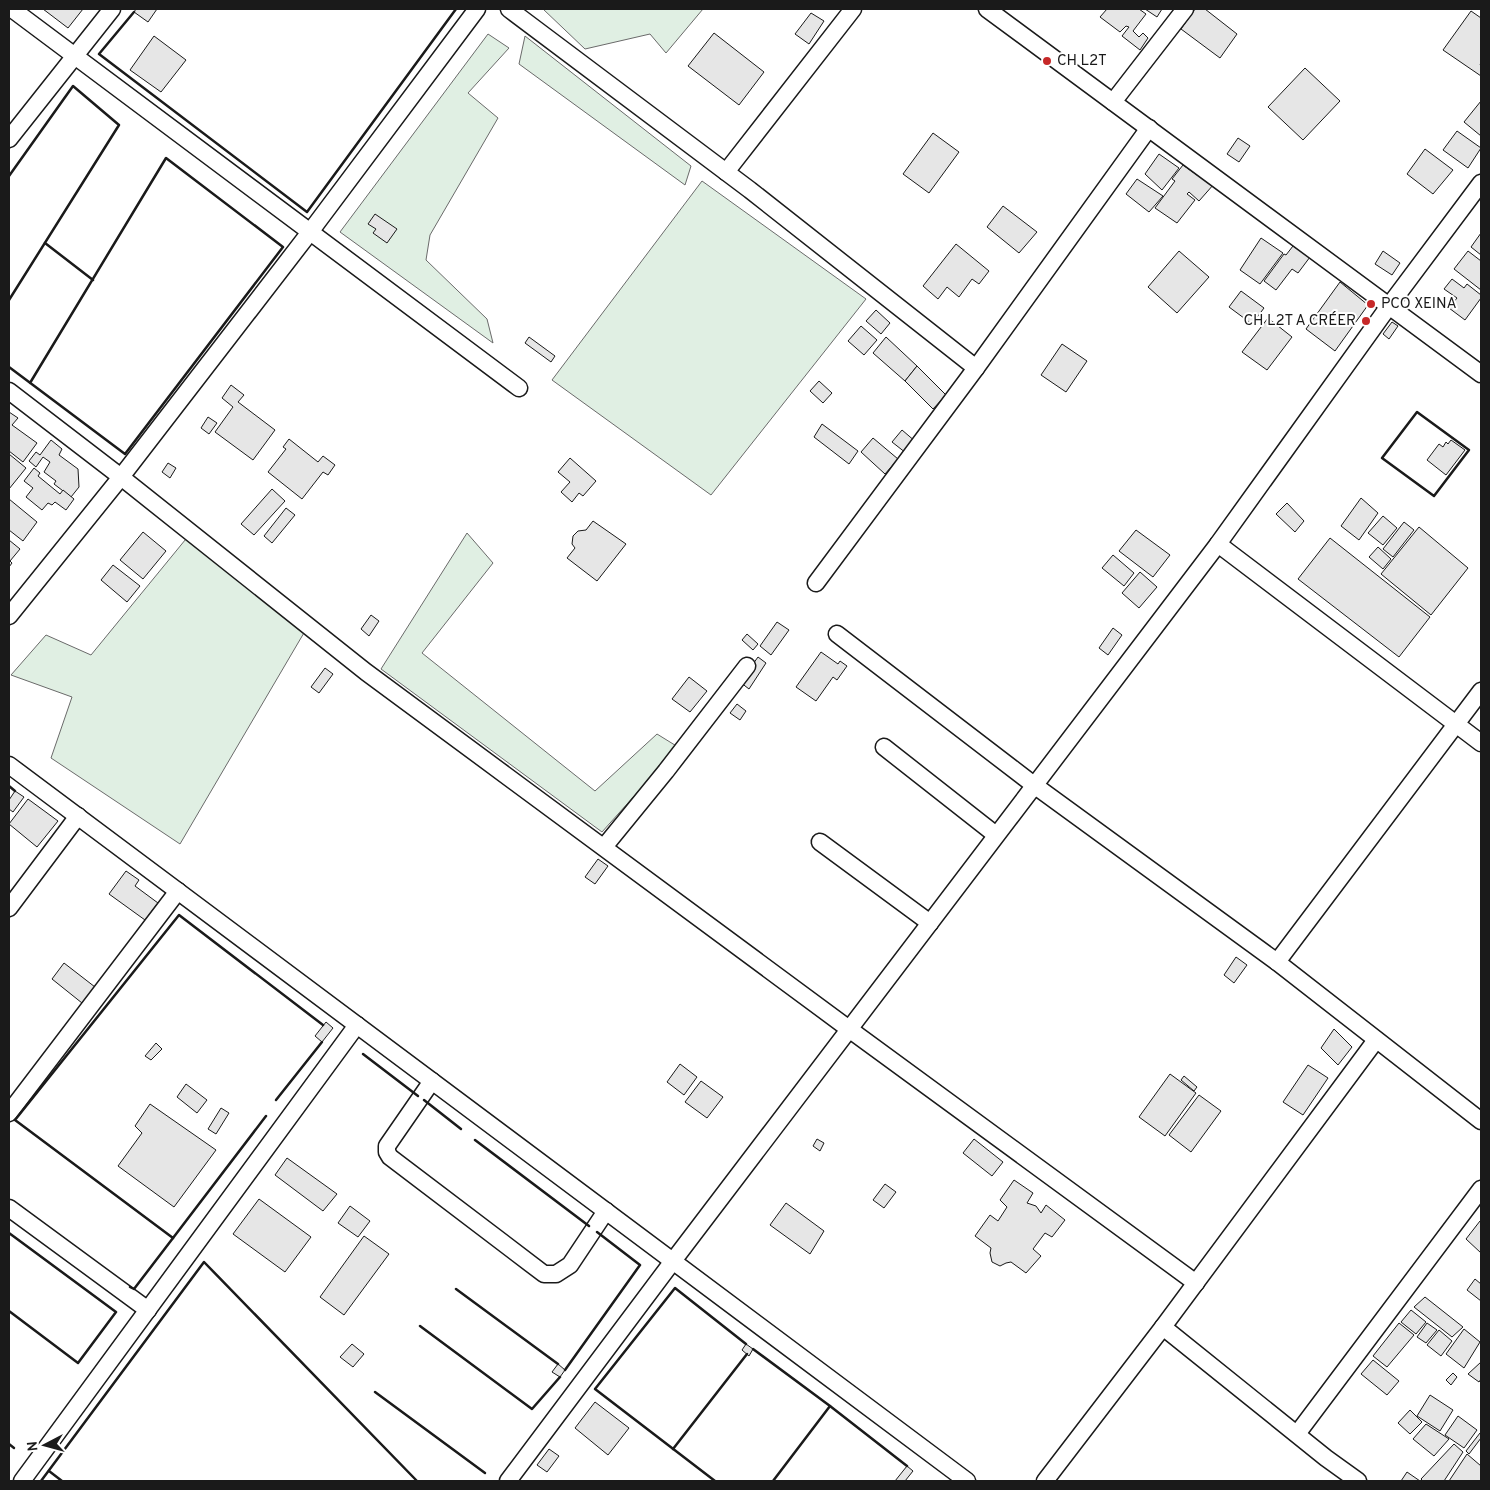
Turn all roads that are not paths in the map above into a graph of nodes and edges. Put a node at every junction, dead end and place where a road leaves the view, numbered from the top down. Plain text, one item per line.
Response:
1 (12, 9) edge
2 (112, 9) edge
3 (477, 9) edge
4 (508, 9) edge
5 (853, 9) edge
6 (987, 9) edge
7 (1185, 9) edge
8 (75, 56) junction
9 (1114, 102) junction
10 (1149, 128) junction
11 (9, 139) edge
12 (726, 172) junction
13 (1481, 183) edge
14 (310, 232) junction
15 (1390, 306) junction
16 (976, 368) junction
17 (1481, 374) edge
18 (519, 388) dead end
19 (9, 391) edge
20 (121, 477) junction
21 (1218, 544) junction
22 (816, 583) dead end
23 (9, 616) edge
24 (837, 634) dead end
25 (747, 666) dead end
26 (1481, 691) edge
27 (1456, 724) junction
28 (1481, 743) edge
29 (884, 747) dead end
30 (9, 765) edge
31 (1034, 785) junction
32 (78, 816) junction
33 (996, 835) junction
34 (820, 842) dead end
35 (604, 847) junction
36 (178, 891) junction
37 (9, 908) edge
38 (930, 923) junction
39 (1277, 962) junction
40 (357, 1025) junction
41 (849, 1029) junction
42 (1376, 1040) junction
43 (432, 1081) junction
44 (9, 1113) edge
45 (1481, 1121) edge
46 (1481, 1189) edge
47 (9, 1208) edge
48 (606, 1211) junction
49 (673, 1261) junction
50 (1196, 1282) junction
51 (148, 1310) junction
52 (1163, 1327) junction
53 (1297, 1434) junction
54 (22, 1481) edge
55 (508, 1481) edge
56 (967, 1481) edge
57 (1045, 1481) edge
58 (1358, 1481) edge

1 - 8 street
2 - 8 street
3 - 14 street
4 - 12 street
5 - 12 street
6 - 9 street
7 - 9 street
8 - 11 street
8 - 14 street
9 - 10 street
10 - 15 street
10 - 16 street
12 - 16 street
13 - 15 street
14 - 18 street
14 - 20 street
15 - 17 street
15 - 21 street
16 - 22 street
19 - 20 street
20 - 23 street
20 - 35 street
21 - 27 street
21 - 31 street
24 - 31 street
25 - 35 street
26 - 27 street
27 - 28 street
27 - 39 street
29 - 33 street
30 - 32 street
31 - 33 street
31 - 39 street
32 - 36 street
32 - 37 street
33 - 38 street
34 - 38 street
35 - 41 street
36 - 40 street
36 - 44 street
38 - 41 street
39 - 42 street
40 - 43 street
40 - 51 street
41 - 49 street
41 - 50 street
42 - 45 street
42 - 50 street
43 - 48 street
43 - 48 street
46 - 53 street
47 - 51 street
48 - 49 street
49 - 55 street
49 - 56 street
50 - 52 street
51 - 54 street
52 - 53 street
52 - 57 street
53 - 58 street

